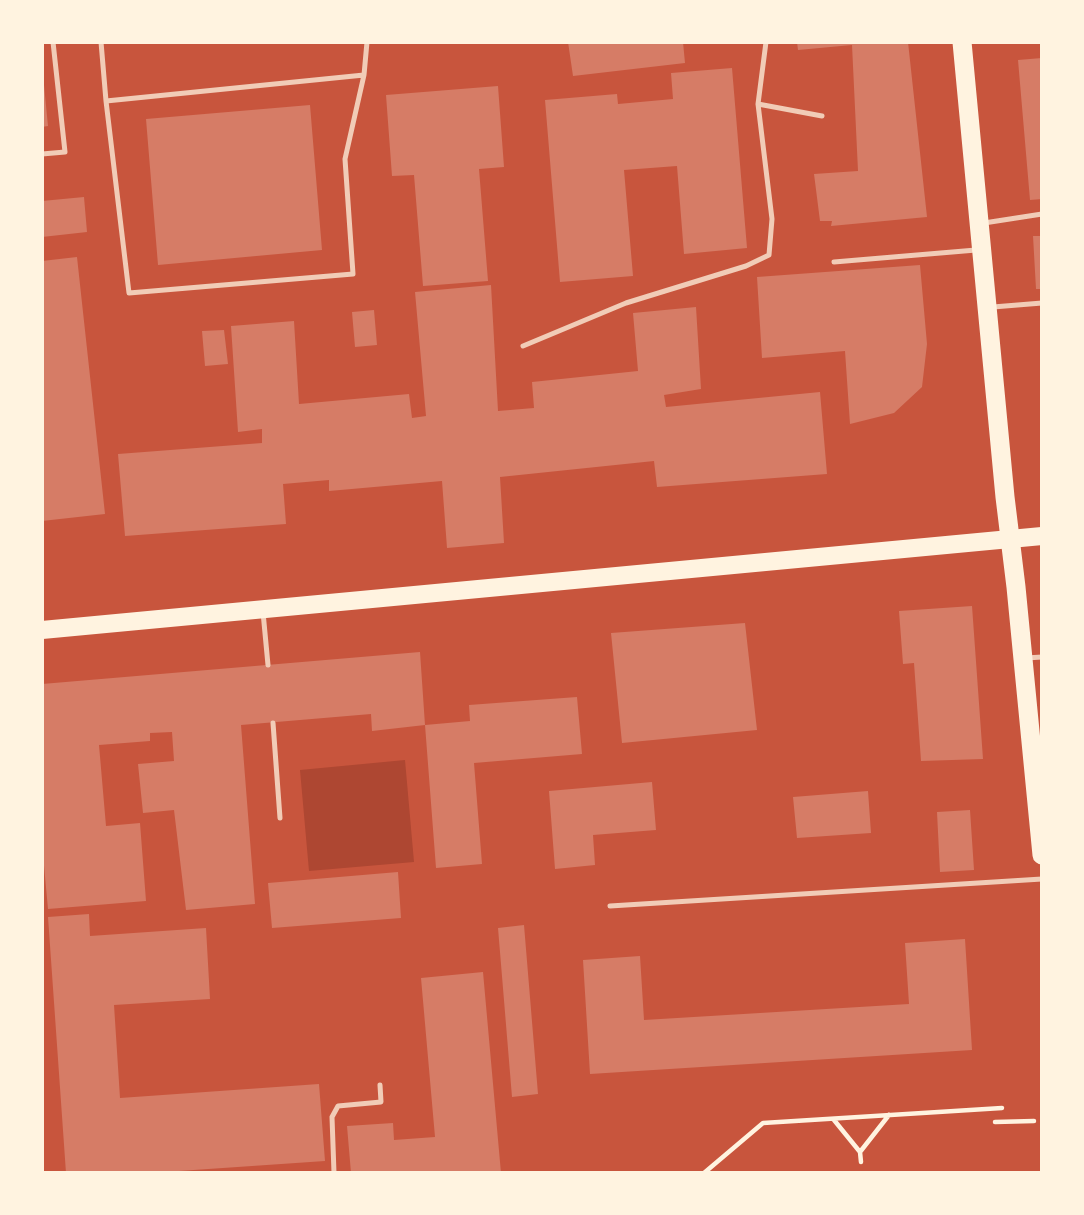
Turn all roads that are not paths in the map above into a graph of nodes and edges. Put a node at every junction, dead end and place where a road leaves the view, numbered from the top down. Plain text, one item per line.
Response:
1 (52, 42) edge
2 (100, 42) edge
3 (367, 42) edge
4 (766, 42) edge
5 (962, 42) edge
6 (364, 75) junction
7 (106, 101) junction
8 (758, 104) junction
9 (822, 116) dead end
10 (42, 154) edge
11 (1042, 214) edge
12 (981, 223) junction
13 (983, 249) junction
14 (834, 262) dead end
15 (1042, 303) edge
16 (988, 307) junction
17 (523, 346) dead end
18 (1042, 536) edge
19 (1010, 539) junction
20 (263, 609) junction
21 (42, 630) edge
22 (1033, 658) edge
23 (268, 665) dead end
24 (273, 723) dead end
25 (280, 818) dead end
26 (1042, 842) edge
27 (1042, 855) edge
28 (1042, 879) edge
29 (610, 906) dead end
30 (380, 1085) dead end
31 (334, 1173) edge

1 - 10 lane
2 - 7 lane
3 - 6 lane
4 - 8 lane
5 - 12 highway
6 - 7 lane
6 - 7 lane
8 - 9 lane
8 - 17 lane
11 - 12 lane
12 - 13 highway
13 - 14 lane
13 - 16 highway
15 - 16 lane
16 - 19 highway
18 - 19 main road
19 - 20 main road
19 - 22 highway
20 - 21 main road
20 - 23 lane
22 - 26 highway
24 - 25 lane
26 - 27 highway
28 - 29 lane
30 - 31 lane

